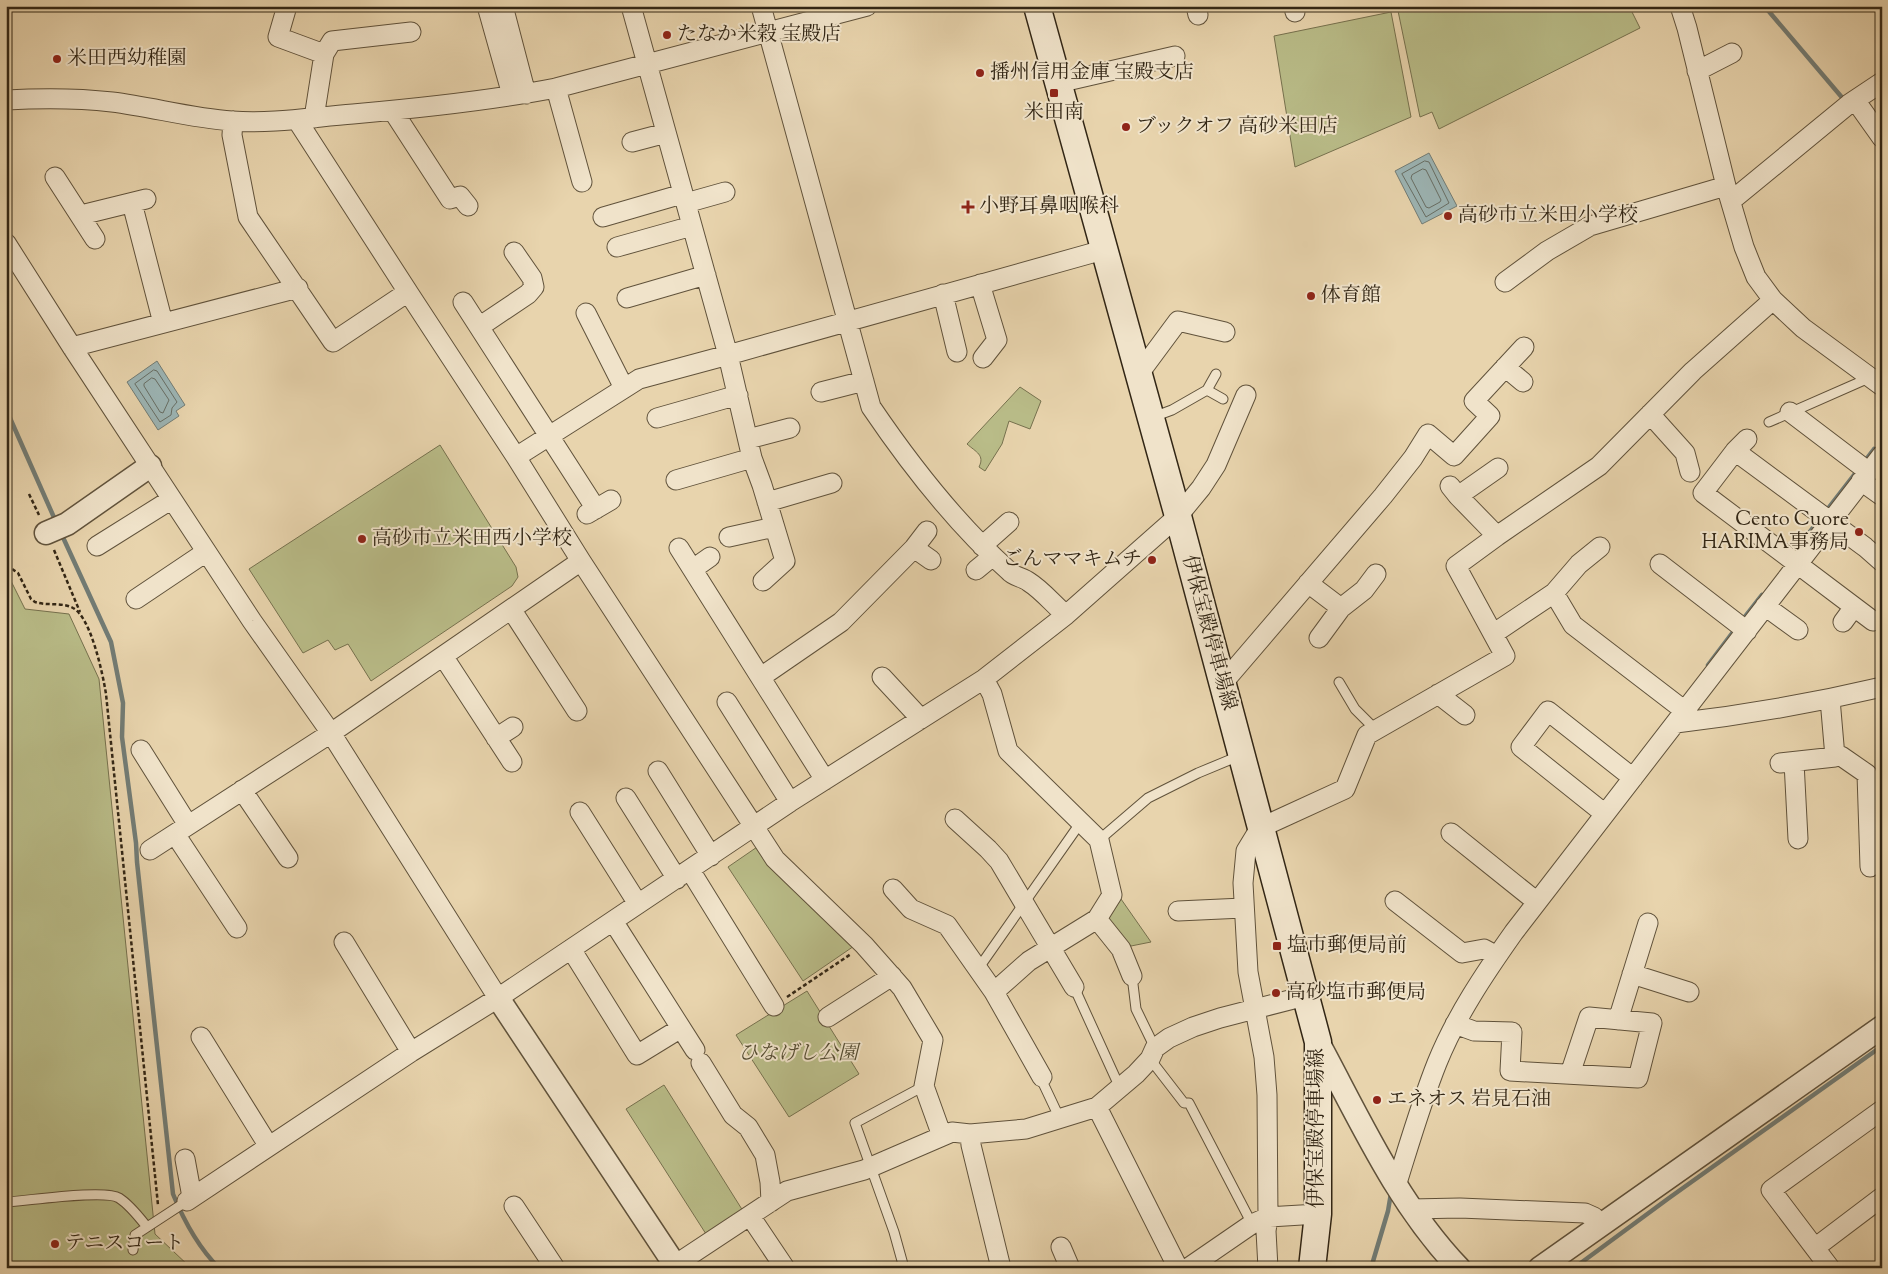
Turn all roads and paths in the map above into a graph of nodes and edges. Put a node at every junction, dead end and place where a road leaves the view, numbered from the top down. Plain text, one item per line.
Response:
1 (287, 6) edge
2 (487, 6) edge
3 (503, 6) edge
4 (631, 6) edge
5 (761, 6) edge
6 (867, 6) edge
7 (1037, 6) edge
8 (1680, 6) edge
9 (412, 32) dead end
10 (768, 32) junction
11 (1732, 53) dead end
12 (324, 54) junction
13 (1175, 56) dead end
14 (648, 65) junction
15 (1697, 71) junction
16 (1882, 82) edge
17 (1058, 83) junction
18 (556, 88) junction
19 (519, 95) junction
20 (6, 100) edge
21 (1855, 100) junction
22 (394, 111) junction
23 (306, 119) junction
24 (233, 121) junction
25 (666, 133) junction
26 (1882, 138) edge
27 (632, 142) dead end
28 (55, 177) dead end
29 (582, 182) dead end
30 (725, 192) dead end
31 (1728, 194) junction
32 (684, 198) junction
33 (468, 206) dead end
34 (80, 215) junction
35 (603, 217) dead end
36 (692, 226) junction
37 (95, 239) dead end
38 (6, 244) edge
39 (617, 247) dead end
40 (1103, 250) junction
41 (514, 252) dead end
42 (706, 275) junction
43 (1505, 282) dead end
44 (980, 284) junction
45 (298, 288) junction
46 (408, 292) junction
47 (943, 294) junction
48 (627, 298) dead end
49 (1773, 300) junction
50 (463, 302) dead end
51 (586, 313) dead end
52 (846, 321) junction
53 (163, 323) junction
54 (479, 327) junction
55 (1225, 332) dead end
56 (1524, 346) dead end
57 (72, 347) junction
58 (957, 352) dead end
59 (728, 356) junction
60 (983, 358) dead end
61 (1506, 367) junction
62 (1216, 374) dead end
63 (1138, 375) junction
64 (864, 382) junction
65 (1523, 382) dead end
66 (1876, 382) edge
67 (631, 383) junction
68 (1207, 390) junction
69 (821, 392) dead end
70 (1246, 395) dead end
71 (738, 396) junction
72 (1223, 399) dead end
73 (1790, 412) junction
74 (1650, 414) junction
75 (657, 418) dead end
76 (1150, 418) junction
77 (1769, 422) dead end
78 (790, 428) dead end
79 (549, 436) junction
80 (748, 439) junction
81 (1882, 455) edge
82 (516, 457) junction
83 (752, 458) junction
84 (150, 466) junction
85 (1499, 469) dead end
86 (1862, 471) junction
87 (1690, 472) dead end
88 (676, 480) dead end
89 (832, 484) dead end
90 (29, 494) dead end
91 (1882, 496) edge
92 (172, 499) junction
93 (767, 502) junction
94 (598, 508) dead end
95 (1178, 516) junction
96 (1009, 522) dead end
97 (1831, 522) junction
98 (774, 526) junction
99 (927, 531) dead end
100 (46, 533) junction
101 (1497, 536) junction
102 (729, 537) dead end
103 (97, 546) dead end
104 (1600, 547) dead end
105 (679, 548) dead end
106 (914, 548) junction
107 (987, 551) junction
108 (206, 552) junction
109 (710, 557) dead end
110 (931, 560) dead end
111 (581, 561) junction
112 (1882, 562) edge
113 (1660, 564) dead end
114 (1798, 564) junction
115 (693, 569) junction
116 (976, 570) dead end
117 (6, 571) edge
118 (1376, 574) dead end
119 (763, 581) dead end
120 (1308, 583) junction
121 (1554, 593) junction
122 (136, 599) dead end
123 (1766, 606) junction
124 (1854, 607) junction
125 (1341, 608) junction
126 (511, 609) junction
127 (80, 613) junction
128 (1066, 615) junction
129 (1873, 621) dead end
130 (1843, 622) dead end
131 (1798, 630) dead end
132 (1747, 631) junction
133 (1493, 634) junction
134 (1319, 638) dead end
135 (443, 656) junction
136 (754, 672) junction
137 (882, 677) dead end
138 (984, 679) junction
139 (1339, 682) dead end
140 (1222, 684) junction
141 (1882, 687) edge
142 (1438, 694) junction
143 (1830, 699) junction
144 (727, 702) dead end
145 (576, 712) dead end
146 (1465, 715) dead end
147 (1681, 717) junction
148 (921, 719) junction
149 (513, 727) dead end
150 (1376, 730) junction
151 (331, 733) junction
152 (496, 738) junction
153 (141, 750) dead end
154 (1241, 755) junction
155 (1835, 757) junction
156 (512, 762) dead end
157 (658, 771) dead end
158 (1874, 773) edge
159 (1633, 778) junction
160 (825, 780) junction
161 (242, 790) junction
162 (626, 798) dead end
163 (790, 802) junction
164 (580, 812) dead end
165 (1605, 814) junction
166 (955, 819) dead end
167 (1081, 822) junction
168 (754, 828) junction
169 (1260, 828) junction
170 (182, 829) junction
171 (1792, 829) dead end
172 (1459, 834) dead end
173 (1099, 840) junction
174 (150, 850) dead end
175 (712, 856) junction
176 (288, 858) dead end
177 (1865, 860) dead end
178 (683, 874) junction
179 (893, 889) dead end
180 (1532, 898) junction
181 (1395, 901) dead end
182 (1024, 903) junction
183 (638, 904) junction
184 (1243, 908) junction
185 (1178, 911) dead end
186 (1097, 919) junction
187 (613, 921) junction
188 (1648, 923) dead end
189 (237, 928) dead end
190 (344, 942) dead end
191 (864, 945) junction
192 (1051, 947) junction
193 (571, 949) junction
194 (1497, 956) junction
195 (978, 970) junction
196 (1632, 974) junction
197 (892, 976) junction
198 (1132, 976) joint
199 (1074, 987) joint
200 (994, 992) junction
201 (1689, 992) dead end
202 (1305, 996) junction
203 (498, 998) junction
204 (774, 1006) joint
205 (1256, 1009) junction
206 (828, 1017) dead end
207 (1618, 1020) junction
208 (1455, 1024) junction
209 (682, 1028) junction
210 (1882, 1028) edge
211 (201, 1037) dead end
212 (1318, 1042) junction
213 (411, 1052) junction
214 (1152, 1053) junction
215 (1041, 1064) joint
216 (1570, 1074) junction
217 (924, 1086) junction
218 (1120, 1088) junction
219 (1097, 1107) junction
220 (1882, 1110) edge
221 (1060, 1119) junction
222 (970, 1134) junction
223 (942, 1136) junction
224 (268, 1145) junction
225 (185, 1158) dead end
226 (870, 1167) junction
227 (1396, 1186) junction
228 (1882, 1197) edge
229 (189, 1199) junction
230 (6, 1202) edge
231 (771, 1202) junction
232 (514, 1206) dead end
233 (1411, 1209) junction
234 (1318, 1214) junction
235 (750, 1216) junction
236 (160, 1218) junction
237 (1260, 1221) junction
238 (1602, 1224) junction
239 (147, 1226) junction
240 (1060, 1247) dead end
241 (1816, 1247) junction
242 (133, 1250) dead end
243 (676, 1266) edge
244 (555, 1268) edge
245 (785, 1268) edge
246 (904, 1268) edge
247 (1001, 1268) edge
248 (1070, 1268) edge
249 (1178, 1268) edge
250 (1188, 1268) edge
251 (1268, 1268) edge
252 (1312, 1268) edge
253 (1458, 1268) edge
254 (1540, 1268) edge
255 (1830, 1268) edge

1 - 12 street
2 - 19 street
3 - 19 street
4 - 14 street
5 - 10 street
6 - 10 street
7 - 17 main road, 伊保宝殿停車場線
8 - 15 street
9 - 12 street
10 - 14 street
10 - 52 street
11 - 15 street
12 - 23 street
13 - 17 street
14 - 18 street
14 - 25 street
15 - 31 street
16 - 21 street
17 - 40 main road, 伊保宝殿停車場線
18 - 19 street
18 - 29 street
19 - 22 street
20 - 24 street
21 - 26 street
21 - 31 street
22 - 23 street
22 - 33 street
23 - 24 street
23 - 46 street
24 - 45 street
25 - 27 street
25 - 32 street
28 - 34 street
30 - 32 street
31 - 43 street
31 - 49 street
32 - 35 street
32 - 36 street
34 - 37 street
34 - 53 street
36 - 39 street
36 - 42 street
38 - 57 street
40 - 44 street
40 - 63 main road, 伊保宝殿停車場線
41 - 54 street
42 - 48 street
42 - 59 street
44 - 47 street
44 - 60 street
45 - 46 street
45 - 53 street
46 - 82 street
47 - 52 street
47 - 58 street
49 - 66 street
49 - 74 street
50 - 54 street
51 - 67 street
52 - 59 street
52 - 64 street
53 - 57 street
54 - 79 street
55 - 63 street
56 - 61 street
57 - 84 street
59 - 67 street
59 - 71 street
61 - 65 street
61 - 120 street
62 - 68 lane
63 - 76 main road, 伊保宝殿停車場線
64 - 69 street
64 - 107 street
66 - 73 lane
67 - 79 street
68 - 72 lane
68 - 76 lane
70 - 95 street
71 - 75 street
71 - 80 street
73 - 77 lane
73 - 86 street
74 - 87 street
74 - 101 street
76 - 95 main road, 伊保宝殿停車場線
78 - 80 street
79 - 82 street
79 - 94 street
80 - 83 street
81 - 86 street
82 - 111 street
83 - 88 street
83 - 93 street
84 - 92 street
84 - 100 street
85 - 101 street
86 - 91 street
86 - 97 street
89 - 93 street
90 - 100 path
92 - 103 street
92 - 108 street
93 - 98 street
95 - 128 street
95 - 140 main road, 伊保宝殿停車場線
96 - 107 street
97 - 112 street
97 - 114 street
97 - 114 street
98 - 102 street
98 - 119 street
99 - 106 street
100 - 127 path
101 - 133 street
104 - 121 street
105 - 115 street
106 - 110 street
106 - 136 street
107 - 116 street
107 - 128 street
108 - 122 street
108 - 151 street
109 - 115 street
111 - 126 street
111 - 168 street
113 - 132 street
114 - 123 street
114 - 124 street
115 - 136 street
117 - 127 path
118 - 125 street
120 - 125 street
120 - 140 street
121 - 133 street
121 - 147 street
123 - 131 street
123 - 132 street
124 - 129 street
124 - 130 street
125 - 134 street
126 - 135 street
126 - 145 street
127 - 236 path
128 - 138 street
132 - 147 street
133 - 142 street
135 - 151 street
135 - 152 street
136 - 160 street
137 - 148 street
138 - 148 street
138 - 167 street
139 - 150 lane
140 - 154 main road, 伊保宝殿停車場線
141 - 143 street
142 - 146 street
142 - 150 street
143 - 147 street
143 - 155 street
144 - 163 street
147 - 159 street
148 - 160 street
149 - 152 street
150 - 169 street
151 - 161 street
151 - 203 street
152 - 156 street
153 - 170 street
154 - 169 main road, 伊保宝殿停車場線
154 - 173 lane
155 - 158 street
155 - 171 street
157 - 175 street
158 - 177 street
159 - 165 street
159 - 165 street
160 - 163 street
161 - 170 street
161 - 176 street
162 - 178 street
163 - 168 street
164 - 183 street
165 - 180 street
166 - 182 street
167 - 173 street
167 - 182 lane
168 - 175 street
168 - 191 street
169 - 184 street
169 - 202 main road, 伊保宝殿停車場線
170 - 174 street
170 - 189 street
172 - 180 street
173 - 186 street
175 - 178 street
178 - 183 street
178 - 204 street
179 - 195 street
180 - 194 street
181 - 194 street
182 - 192 street
182 - 195 lane
183 - 187 street
184 - 185 street
184 - 205 street
186 - 192 street
186 - 198 street
187 - 193 street
187 - 209 street
188 - 196 street
190 - 213 street
191 - 197 street
191 - 204 path
192 - 199 street
192 - 200 street
193 - 203 street
193 - 209 street
194 - 208 street
195 - 200 street
196 - 201 street
196 - 207 street
197 - 206 street
197 - 217 street
198 - 214 lane
199 - 218 lane
200 - 215 street
202 - 205 street
202 - 212 main road, 伊保宝殿停車場線
203 - 213 street
203 - 243 street
205 - 214 street
205 - 237 street
207 - 216 street
207 - 216 street
208 - 216 street
208 - 227 street
209 - 231 street
210 - 238 street
211 - 224 street
212 - 227 street
212 - 234 main road, 伊保宝殿停車場線
213 - 224 street
214 - 218 street
214 - 237 lane
215 - 221 lane
217 - 223 street
217 - 226 lane
218 - 219 street
219 - 221 street
219 - 249 street
220 - 241 street
221 - 222 street
222 - 223 street
222 - 247 street
223 - 226 street
224 - 229 street
225 - 229 street
226 - 231 street
226 - 246 lane
227 - 233 street
228 - 241 street
229 - 236 lane
230 - 239 lane
231 - 235 street
232 - 244 street
233 - 238 street
233 - 253 street
234 - 237 street
234 - 252 main road, 伊保宝殿停車場線
235 - 243 street
235 - 245 street
236 - 239 lane
237 - 250 street
237 - 251 street
238 - 254 street
239 - 242 lane
240 - 248 street
241 - 255 street

